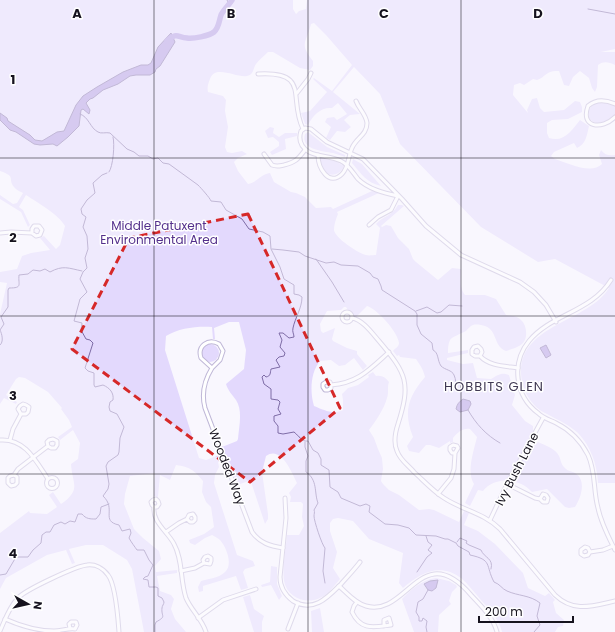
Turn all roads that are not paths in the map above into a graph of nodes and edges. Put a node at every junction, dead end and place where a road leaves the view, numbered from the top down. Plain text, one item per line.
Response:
1 (311, 73) dead end
2 (258, 74) dead end
3 (296, 95) junction
4 (356, 101) dead end
5 (615, 104) edge
6 (615, 117) edge
7 (303, 129) junction
8 (305, 150) junction
9 (350, 152) junction
10 (264, 154) dead end
11 (318, 155) junction
12 (347, 165) junction
13 (387, 184) junction
14 (382, 191) junction
15 (398, 196) junction
16 (369, 225) dead end
17 (0, 233) edge
18 (32, 233) dead end
19 (611, 280) dead end
20 (352, 318) dead end
21 (556, 322) junction
22 (389, 352) junction
23 (480, 356) dead end
24 (212, 368) junction
25 (518, 368) junction
26 (331, 385) dead end
27 (21, 414) dead end
28 (543, 418) junction
29 (0, 440) edge
30 (10, 440) junction
31 (48, 446) dead end
32 (456, 453) dead end
33 (33, 457) junction
34 (14, 475) dead end
35 (48, 479) dead end
36 (507, 484) junction
37 (438, 494) junction
38 (285, 498) dead end
39 (540, 499) dead end
40 (154, 507) dead end
41 (187, 519) dead end
42 (490, 520) junction
43 (166, 532) junction
44 (613, 546) junction
45 (283, 548) junction
46 (615, 550) edge
47 (590, 552) dead end
48 (360, 562) dead end
49 (204, 563) dead end
50 (181, 571) junction
51 (339, 586) junction
52 (256, 589) dead end
53 (615, 601) edge
54 (357, 602) junction
55 (298, 603) junction
56 (198, 618) junction
57 (5, 619) junction
58 (384, 626) dead end
59 (70, 628) dead end
60 (288, 629) dead end
61 (0, 631) edge
62 (120, 632) edge
63 (206, 632) edge
64 (497, 632) edge

1 - 3 street
2 - 3 street
3 - 7 street
4 - 9 street
5 - 6 street
7 - 8 street
7 - 9 street
8 - 10 street
8 - 11 street
9 - 12 street
9 - 13 street
11 - 12 street
11 - 12 street
12 - 14 street
13 - 14 street
13 - 15 street
14 - 15 street
15 - 16 street
15 - 21 street
17 - 18 street
19 - 21 street
20 - 22 street
21 - 25 street
22 - 26 street
22 - 37 street
23 - 25 street
24 - 24 street, Wooded Way
24 - 45 street, Wooded Way
25 - 28 street
27 - 30 street
28 - 36 street, Ivy Bush Lane
28 - 44 street
29 - 30 street
30 - 33 street
31 - 33 street
32 - 37 street
33 - 34 street
33 - 35 street
36 - 39 street
36 - 42 street, Ivy Bush Lane
37 - 42 street
38 - 45 street
40 - 43 street
41 - 43 street
42 - 53 street
43 - 50 street
44 - 46 street
44 - 47 street
45 - 55 street
48 - 51 street
49 - 50 street
50 - 56 street
51 - 54 street
51 - 55 street
52 - 56 street
54 - 58 street
54 - 64 street
55 - 60 street
56 - 63 street
57 - 59 street
57 - 61 street
57 - 62 street

